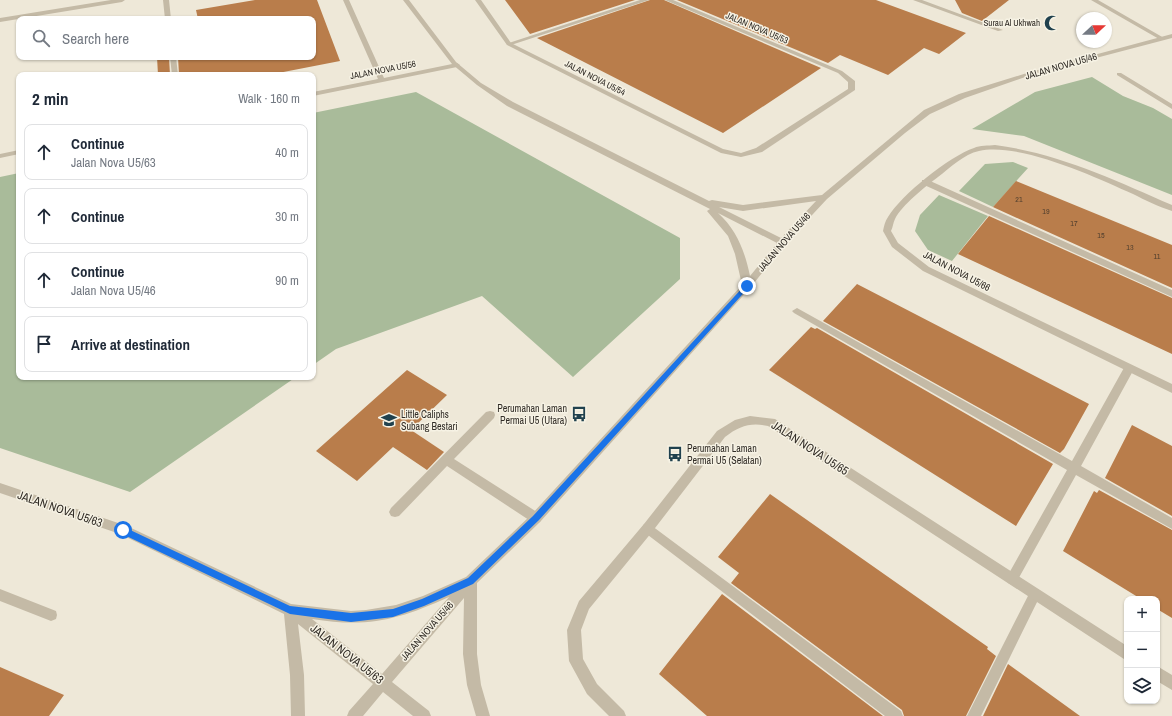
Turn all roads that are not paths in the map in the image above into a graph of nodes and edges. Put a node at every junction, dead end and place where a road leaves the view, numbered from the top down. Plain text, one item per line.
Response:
1 (122, 0) edge
2 (166, 0) edge
3 (346, 0) edge
4 (406, 0) edge
5 (478, 0) edge
6 (646, 0) edge
7 (668, 0) edge
8 (916, 0) edge
9 (1094, 0) edge
10 (24, 16) edge
11 (168, 16) edge
12 (16, 17) edge
13 (0, 20) edge
14 (1000, 30) dead end
15 (1172, 36) edge
16 (1161, 38) junction
17 (509, 44) junction
18 (173, 60) edge
19 (457, 65) junction
20 (175, 72) edge
21 (840, 72) joint
22 (1119, 74) dead end
23 (382, 80) junction
24 (316, 93) edge
25 (1172, 107) edge
26 (16, 153) edge
27 (0, 156) edge
28 (925, 182) junction
29 (824, 197) junction
30 (700, 201) junction
31 (1172, 208) edge
32 (782, 242) junction
33 (747, 286) junction
34 (1172, 294) edge
35 (797, 311) dead end
36 (1129, 369) junction
37 (1172, 389) edge
38 (490, 415) dead end
39 (446, 460) junction
40 (1074, 468) junction
41 (0, 488) edge
42 (395, 512) dead end
43 (536, 518) junction
44 (1172, 524) edge
45 (648, 528) junction
46 (1012, 579) junction
47 (471, 581) junction
48 (1036, 594) junction
49 (0, 595) edge
50 (290, 610) junction
51 (50, 615) dead end
52 (1124, 652) edge
53 (1160, 676) edge
54 (383, 682) junction
55 (1172, 683) edge
56 (298, 716) edge
57 (354, 716) edge
58 (424, 716) edge
59 (483, 716) edge
60 (619, 716) edge
61 (896, 716) edge
62 (974, 716) edge

1 - 10 street
2 - 11 street
3 - 23 street
4 - 19 street
5 - 17 street, JALAN NOVA U5/54
6 - 17 street
7 - 21 street, JALAN NOVA U5/53
8 - 14 street
9 - 16 street
12 - 13 street
15 - 16 street, JALAN NOVA U5/46
16 - 29 street, JALAN NOVA U5/46
17 - 21 street, JALAN NOVA U5/54
18 - 20 street
19 - 23 street, JALAN NOVA U5/56
19 - 30 street
22 - 25 street
23 - 24 street, JALAN NOVA U5/56
26 - 27 street
28 - 31 street, JALAN NOVA U5/66
28 - 34 street
28 - 36 street, JALAN NOVA U5/66
29 - 30 street
29 - 32 street, JALAN NOVA U5/46
30 - 32 street
30 - 33 street
32 - 33 street, JALAN NOVA U5/46
33 - 43 street, JALAN NOVA U5/46
35 - 40 street
36 - 37 street, JALAN NOVA U5/66
36 - 40 street
38 - 39 street
39 - 42 street
39 - 43 street
40 - 44 street
40 - 46 street
41 - 50 street, JALAN NOVA U5/63
43 - 47 street, JALAN NOVA U5/46
45 - 46 street, JALAN NOVA U5/65
45 - 60 street, JALAN NOVA U5/65
45 - 61 street
46 - 48 street, JALAN NOVA U5/65
47 - 50 street
47 - 54 street, JALAN NOVA U5/46
47 - 59 street
48 - 52 street, JALAN NOVA U5/65
48 - 62 street
49 - 51 street
50 - 54 street, JALAN NOVA U5/63
50 - 56 street
53 - 55 street
54 - 57 street, JALAN NOVA U5/46
54 - 58 street, JALAN NOVA U5/63

